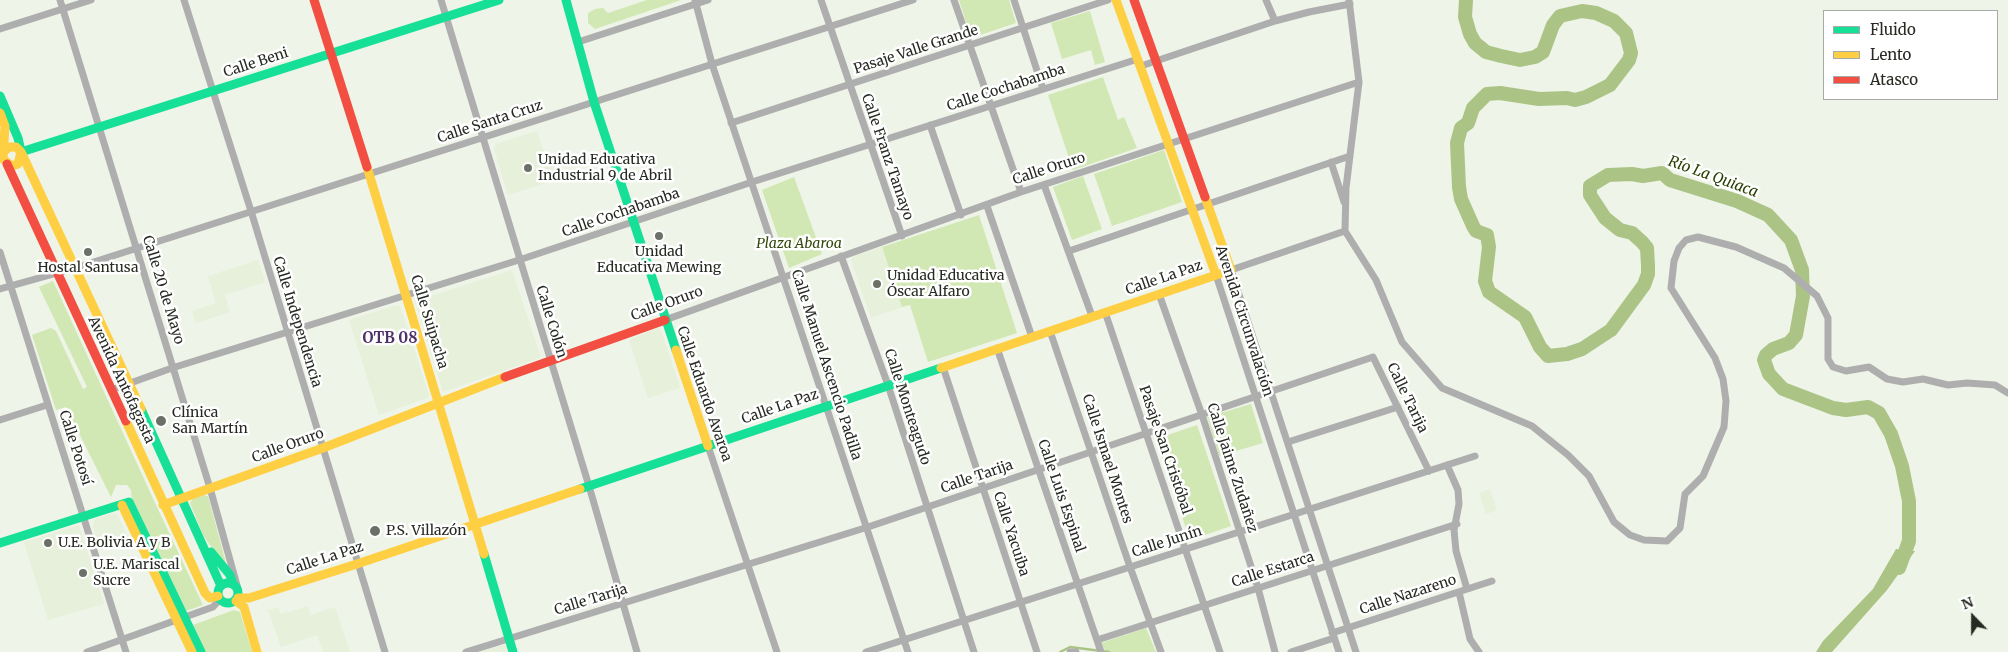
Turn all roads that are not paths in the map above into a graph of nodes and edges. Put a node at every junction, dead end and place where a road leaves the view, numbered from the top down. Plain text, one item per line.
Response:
1 (60, 0) edge
2 (91, 0) edge
3 (184, 0) edge
4 (314, 0) edge
5 (441, 0) edge
6 (498, 0) edge
7 (566, 0) edge
8 (708, 0) edge
9 (821, 0) edge
10 (913, 0) edge
11 (954, 0) edge
12 (1014, 0) edge
13 (1108, 0) edge
14 (1116, 0) edge
15 (1134, 0) edge
16 (1266, 0) edge
17 (696, 2) edge
18 (1349, 2) edge
19 (63, 9) junction
20 (445, 16) junction
21 (1276, 21) junction
22 (829, 27) junction
23 (1023, 28) junction
24 (0, 29) edge
25 (578, 42) junction
26 (969, 46) junction
27 (330, 53) junction
28 (1157, 61) junction
29 (1140, 63) junction
30 (712, 64) junction
31 (1359, 82) junction
32 (849, 85) junction
33 (1043, 89) junction
34 (213, 91) junction
35 (0, 96) edge
36 (594, 102) junction
37 (990, 106) junction
38 (0, 113) edge
39 (731, 123) junction
40 (930, 125) junction
41 (99, 127) junction
42 (482, 138) junction
43 (1184, 139) junction
44 (869, 144) junction
45 (1169, 144) junction
46 (21, 152) junction
47 (1350, 156) junction
48 (3, 159) edge
49 (1331, 162) junction
50 (367, 174) junction
51 (752, 182) junction
52 (1044, 184) junction
53 (1021, 192) junction
54 (1208, 204) junction
55 (986, 206) junction
56 (1346, 207) junction
57 (1193, 209) junction
58 (251, 211) junction
59 (961, 215) junction
60 (632, 222) junction
61 (1345, 231) junction
62 (902, 236) junction
63 (137, 248) junction
64 (1069, 251) junction
65 (0, 252) edge
66 (841, 256) junction
67 (519, 260) junction
68 (75, 268) junction
69 (1231, 270) junction
70 (57, 273) junction
71 (1216, 275) junction
72 (784, 276) junction
73 (11, 286) junction
74 (0, 289) edge
75 (1158, 294) junction
76 (407, 295) junction
77 (1105, 312) junction
78 (1092, 316) junction
79 (665, 320) junction
80 (1050, 330) junction
81 (287, 333) junction
82 (1032, 337) junction
83 (997, 348) junction
84 (550, 360) junction
85 (943, 367) junction
86 (172, 368) junction
87 (128, 383) junction
88 (888, 385) junction
89 (111, 390) junction
90 (1272, 392) junction
91 (2008, 394) edge
92 (1255, 397) junction
93 (438, 402) junction
94 (47, 405) junction
95 (826, 406) junction
96 (1398, 407) junction
97 (1202, 415) junction
98 (0, 420) edge
99 (1147, 434) junction
100 (1288, 442) junction
101 (708, 446) junction
102 (323, 448) junction
103 (1092, 452) junction
104 (1475, 456) dead end
105 (1447, 465) junction
106 (1039, 470) junction
107 (1429, 471) junction
108 (589, 486) junction
109 (210, 488) junction
110 (983, 489) junction
111 (181, 498) junction
112 (163, 505) junction
113 (927, 508) junction
114 (1311, 509) junction
115 (1293, 515) junction
116 (84, 517) junction
117 (474, 524) junction
118 (1457, 524) junction
119 (868, 527) junction
120 (1239, 532) junction
121 (202, 540) junction
122 (0, 544) edge
123 (1185, 549) junction
124 (357, 564) junction
125 (1329, 565) junction
126 (746, 566) junction
127 (1130, 567) junction
128 (1312, 571) junction
129 (1492, 581) dead end
130 (1078, 584) junction
131 (221, 586) junction
132 (1258, 588) junction
133 (1467, 589) junction
134 (1458, 592) junction
135 (236, 593) junction
136 (219, 598) junction
137 (1021, 602) junction
138 (624, 603) junction
139 (1204, 606) junction
140 (181, 618) junction
141 (963, 620) junction
142 (1150, 623) junction
143 (1348, 627) junction
144 (1333, 636) junction
145 (509, 639) junction
146 (122, 640) junction
147 (904, 640) junction
148 (1097, 640) junction
149 (87, 652) edge
150 (126, 652) edge
151 (192, 652) edge
152 (201, 652) edge
153 (257, 652) edge
154 (385, 652) edge
155 (466, 652) edge
156 (513, 652) edge
157 (637, 652) edge
158 (777, 652) edge
159 (866, 652) edge
160 (908, 652) edge
161 (974, 652) edge
162 (1037, 652) edge
163 (1101, 652) edge
164 (1161, 652) edge
165 (1220, 652) edge
166 (1275, 652) edge
167 (1291, 652) edge
168 (1340, 652) edge
169 (1356, 652) edge
170 (1479, 652) edge

1 - 19 street, Calle 20 de Mayo
2 - 19 street
3 - 34 street, Calle Independencia
4 - 27 main road, Calle Suipacha
5 - 20 street, Calle Colón
6 - 20 main road, Calle Beni
7 - 25 main road, Calle Eduardo Avaroa
8 - 17 street
9 - 22 street, Calle Franz Tamayo
10 - 22 street, Calle Santa Cruz
11 - 26 street
12 - 23 street
13 - 23 street, Pasaje Valle Grande
14 - 29 main road, Avenida Circunvalación
15 - 28 main road, Avenida Circunvalación
16 - 21 street
17 - 25 street
17 - 30 street, Calle Manuel Ascencio Padilla
18 - 21 street, Calle Cochabamba
18 - 31 street
19 - 24 street
19 - 41 street, Calle 20 de Mayo
20 - 27 main road, Calle Beni
20 - 42 street, Calle Colón
21 - 28 street, Calle Cochabamba
22 - 30 street, Calle Santa Cruz
22 - 32 street, Calle Franz Tamayo
23 - 26 street, Pasaje Valle Grande
23 - 33 street
25 - 36 main road, Calle Eduardo Avaroa
26 - 32 street, Pasaje Valle Grande
26 - 37 street
27 - 34 main road, Calle Beni
27 - 50 main road, Calle Suipacha
28 - 29 street, Calle Cochabamba
28 - 43 main road, Avenida Circunvalación
29 - 33 street, Calle Cochabamba
29 - 45 main road, Avenida Circunvalación
30 - 36 street, Calle Santa Cruz
30 - 39 street, Calle Manuel Ascencio Padilla
31 - 43 street, Calle Oruro
31 - 47 street
32 - 39 street, Pasaje Valle Grande
32 - 44 street, Calle Franz Tamayo
33 - 37 street, Calle Cochabamba
34 - 41 main road, Calle Beni
34 - 58 street, Calle Independencia
35 - 46 main road, Avenida Antofagasta
36 - 42 street, Calle Santa Cruz
36 - 60 main road, Calle Eduardo Avaroa
37 - 40 street, Calle Cochabamba
37 - 53 street
38 - 48 main road, Avenida Antofagasta
39 - 51 street, Calle Manuel Ascencio Padilla
40 - 44 street, Calle Cochabamba
40 - 59 street
41 - 46 main road, Calle Beni
41 - 63 street, Calle 20 de Mayo
42 - 50 street, Calle Santa Cruz
42 - 67 street, Calle Colón
43 - 45 street, Calle Oruro
43 - 54 main road, Avenida Circunvalación
44 - 51 street, Calle Cochabamba
44 - 62 street, Calle Franz Tamayo
45 - 52 street, Calle Oruro
45 - 57 main road, Avenida Circunvalación
46 - 48 main road
46 - 48 main road
46 - 68 main road, Avenida Antofagasta
47 - 49 street
47 - 56 street
48 - 70 main road, Avenida Antofagasta
49 - 54 street
49 - 56 street
50 - 58 street, Calle Santa Cruz
50 - 76 main road, Calle Suipacha
51 - 60 street, Calle Cochabamba
51 - 72 street, Calle Manuel Ascencio Padilla
52 - 53 street, Calle Oruro
52 - 64 street
53 - 55 street, Calle Oruro
54 - 57 street
54 - 69 main road, Avenida Circunvalación
55 - 59 street, Calle Oruro
55 - 82 street
56 - 61 street
57 - 64 street
57 - 71 main road, Avenida Circunvalación
58 - 63 street, Calle Santa Cruz
58 - 81 street, Calle Independencia
59 - 62 street, Calle Oruro
60 - 67 street, Calle Cochabamba
60 - 79 main road, Calle Eduardo Avaroa
61 - 69 street
61 - 91 street
62 - 66 street, Calle Oruro
63 - 68 street, Calle Santa Cruz
63 - 86 street, Calle 20 de Mayo
64 - 78 street
65 - 73 street, Calle Potosí
66 - 72 street, Calle Oruro
66 - 88 street, Calle Monteagudo
67 - 76 street, Calle Cochabamba
67 - 84 street, Calle Colón
68 - 70 street, Calle Santa Cruz
68 - 87 main road, Avenida Antofagasta
69 - 71 main road, Calle La Paz
69 - 90 street, Avenida Circunvalación
70 - 73 street, Calle Santa Cruz
70 - 89 main road, Avenida Antofagasta
71 - 75 main road, Calle La Paz
71 - 92 street, Avenida Circunvalación
72 - 79 street, Calle Oruro
72 - 95 street, Calle Manuel Ascencio Padilla
73 - 74 street, Calle Santa Cruz
73 - 94 street, Calle Potosí
75 - 77 main road, Calle La Paz
75 - 97 street, Calle Jaime Zudañez
76 - 81 street, Calle Cochabamba
76 - 93 main road, Calle Suipacha
77 - 78 main road, Calle La Paz
77 - 99 street, Pasaje San Cristóbal
78 - 80 main road, Calle La Paz
79 - 84 main road, Calle Oruro
79 - 101 main road, Calle Eduardo Avaroa
80 - 82 main road, Calle La Paz
80 - 103 street, Calle Ismael Montes
81 - 86 street, Calle Cochabamba
81 - 102 street, Calle Independencia
82 - 83 main road, Calle La Paz
83 - 85 main road, Calle La Paz
83 - 106 street, Calle Luis Espinal
84 - 93 main road, Calle Oruro
84 - 108 street, Calle Colón
85 - 88 main road, Calle La Paz
85 - 110 street, Calle Yacuiba
86 - 87 street, Calle Cochabamba
86 - 109 street, Calle 20 de Mayo
87 - 89 street, Calle Cochabamba
87 - 111 main road, Avenida Antofagasta
88 - 95 main road, Calle La Paz
88 - 113 street, Calle Monteagudo
89 - 112 main road, Avenida Antofagasta
90 - 92 street, Calle Tarija
90 - 96 street, Calle Tarija
90 - 100 street, Avenida Circunvalación
92 - 97 street, Calle Tarija
92 - 115 street, Avenida Circunvalación
93 - 102 main road, Calle Oruro
93 - 117 main road, Calle Suipacha
94 - 98 street
94 - 116 street, Calle Potosí
95 - 101 main road, Calle La Paz
95 - 119 street, Calle Manuel Ascencio Padilla
96 - 100 street
96 - 107 street, Calle Tarija
97 - 99 street, Calle Tarija
97 - 120 street, Calle Jaime Zudañez
99 - 103 street, Calle Tarija
99 - 123 street, Pasaje San Cristóbal
100 - 114 street, Avenida Circunvalación
101 - 108 main road, Calle La Paz
101 - 126 street, Calle Eduardo Avaroa
102 - 109 main road, Calle Oruro
102 - 124 street, Calle Independencia
103 - 106 street, Calle Tarija
103 - 127 street, Calle Ismael Montes
104 - 105 street, Calle Junín
105 - 107 street, Calle Junín
105 - 118 street
106 - 110 street, Calle Tarija
106 - 130 street, Calle Luis Espinal
107 - 114 street, Calle Junín
108 - 117 main road, Calle La Paz
108 - 138 street, Calle Colón
109 - 111 main road, Calle Oruro
109 - 135 street, Calle 20 de Mayo
110 - 113 street, Calle Tarija
110 - 137 street, Calle Yacuiba
111 - 112 main road, Calle Oruro
111 - 121 main road, Avenida Antofagasta
112 - 136 main road, Avenida Antofagasta
113 - 119 street, Calle Tarija
113 - 141 street, Calle Monteagudo
114 - 115 street, Calle Junín
114 - 125 street, Avenida Circunvalación
115 - 120 street, Calle Junín
115 - 128 street, Avenida Circunvalación
116 - 122 main road
116 - 140 main road
116 - 146 street, Calle Potosí
117 - 124 main road, Calle La Paz
117 - 145 main road, Calle Suipacha
118 - 125 street, Calle Estarca
118 - 133 street
119 - 126 street, Calle Tarija
119 - 147 street, Calle Manuel Ascencio Padilla
120 - 123 street, Calle Junín
120 - 132 street, Calle Jaime Zudañez
121 - 131 main road, Avenida Antofagasta
121 - 135 main road
123 - 127 street, Calle Junín
123 - 139 street, Pasaje San Cristóbal
124 - 135 main road, Calle La Paz
124 - 154 street, Calle Independencia
125 - 128 street, Calle Estarca
125 - 143 street, Avenida Circunvalación
126 - 138 street, Calle Tarija
126 - 158 street, Calle Eduardo Avaroa
127 - 130 street, Calle Junín
127 - 142 street, Calle Ismael Montes
128 - 132 street, Calle Estarca
128 - 144 street, Avenida Circunvalación
129 - 133 street, Calle Nazareno
130 - 137 street, Calle Junín
130 - 148 street, Calle Luis Espinal
131 - 135 main road
131 - 136 main road
132 - 139 street, Calle Estarca
132 - 166 street, Calle Jaime Zudañez
133 - 134 street, Calle Nazareno
134 - 143 street, Calle Nazareno
134 - 170 street
135 - 136 main road
135 - 153 main road, Calle 20 de Mayo
136 - 140 street
137 - 141 street, Calle Junín
137 - 162 street, Calle Yacuiba
138 - 145 street, Calle Tarija
138 - 157 street, Calle Colón
139 - 142 street, Calle Estarca
139 - 165 street, Pasaje San Cristóbal
140 - 146 street
140 - 151 main road
140 - 152 main road
141 - 147 street, Calle Junín
141 - 161 street, Calle Monteagudo
142 - 148 street, Calle Estarca
142 - 164 street, Calle Ismael Montes
143 - 144 street, Calle Nazareno
143 - 169 street, Avenida Circunvalación
144 - 167 street, Calle Nazareno
144 - 168 street, Avenida Circunvalación
145 - 155 street, Calle Tarija
145 - 156 main road, Calle Suipacha
146 - 149 street
146 - 150 street, Calle Potosí
147 - 159 street, Calle Junín
147 - 160 street, Calle Manuel Ascencio Padilla
148 - 163 street, Calle Luis Espinal

